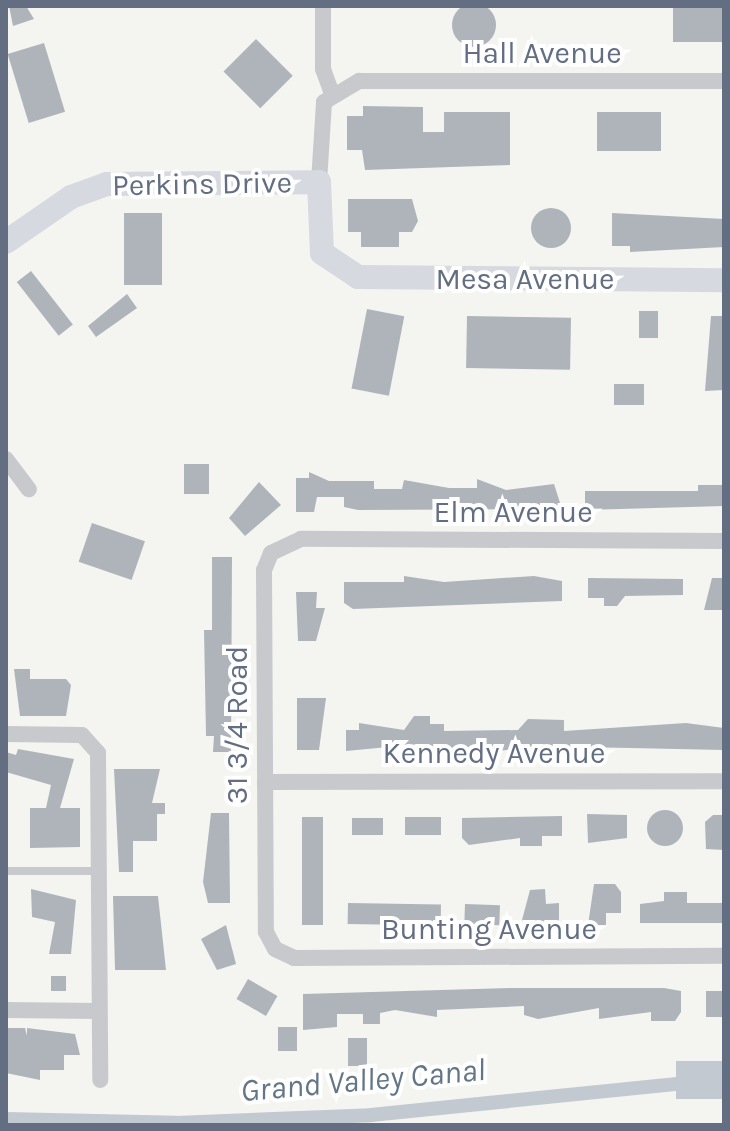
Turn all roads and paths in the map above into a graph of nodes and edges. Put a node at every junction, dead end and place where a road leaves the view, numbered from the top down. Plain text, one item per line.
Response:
1 (323, 6) edge
2 (724, 81) edge
3 (331, 91) junction
4 (319, 182) junction
5 (6, 242) edge
6 (724, 280) edge
7 (6, 459) edge
8 (29, 489) dead end
9 (301, 539) joint
10 (724, 541) edge
11 (6, 734) edge
12 (724, 781) edge
13 (265, 782) junction
14 (6, 871) edge
15 (100, 871) junction
16 (266, 932) joint
17 (724, 956) edge
18 (6, 1010) edge
19 (99, 1011) junction
20 (100, 1080) dead end

1 - 3 street
2 - 3 street, Hall Avenue
3 - 4 street
4 - 5 street, Perkins Drive
4 - 6 street, Mesa Avenue
7 - 8 street
9 - 10 street, Elm Avenue
9 - 13 street, 31 3/4 Road
11 - 15 street
12 - 13 street, Kennedy Avenue
13 - 16 street, 31 3/4 Road
14 - 15 lane
15 - 19 street
16 - 17 street, Bunting Avenue
18 - 19 street
19 - 20 street

